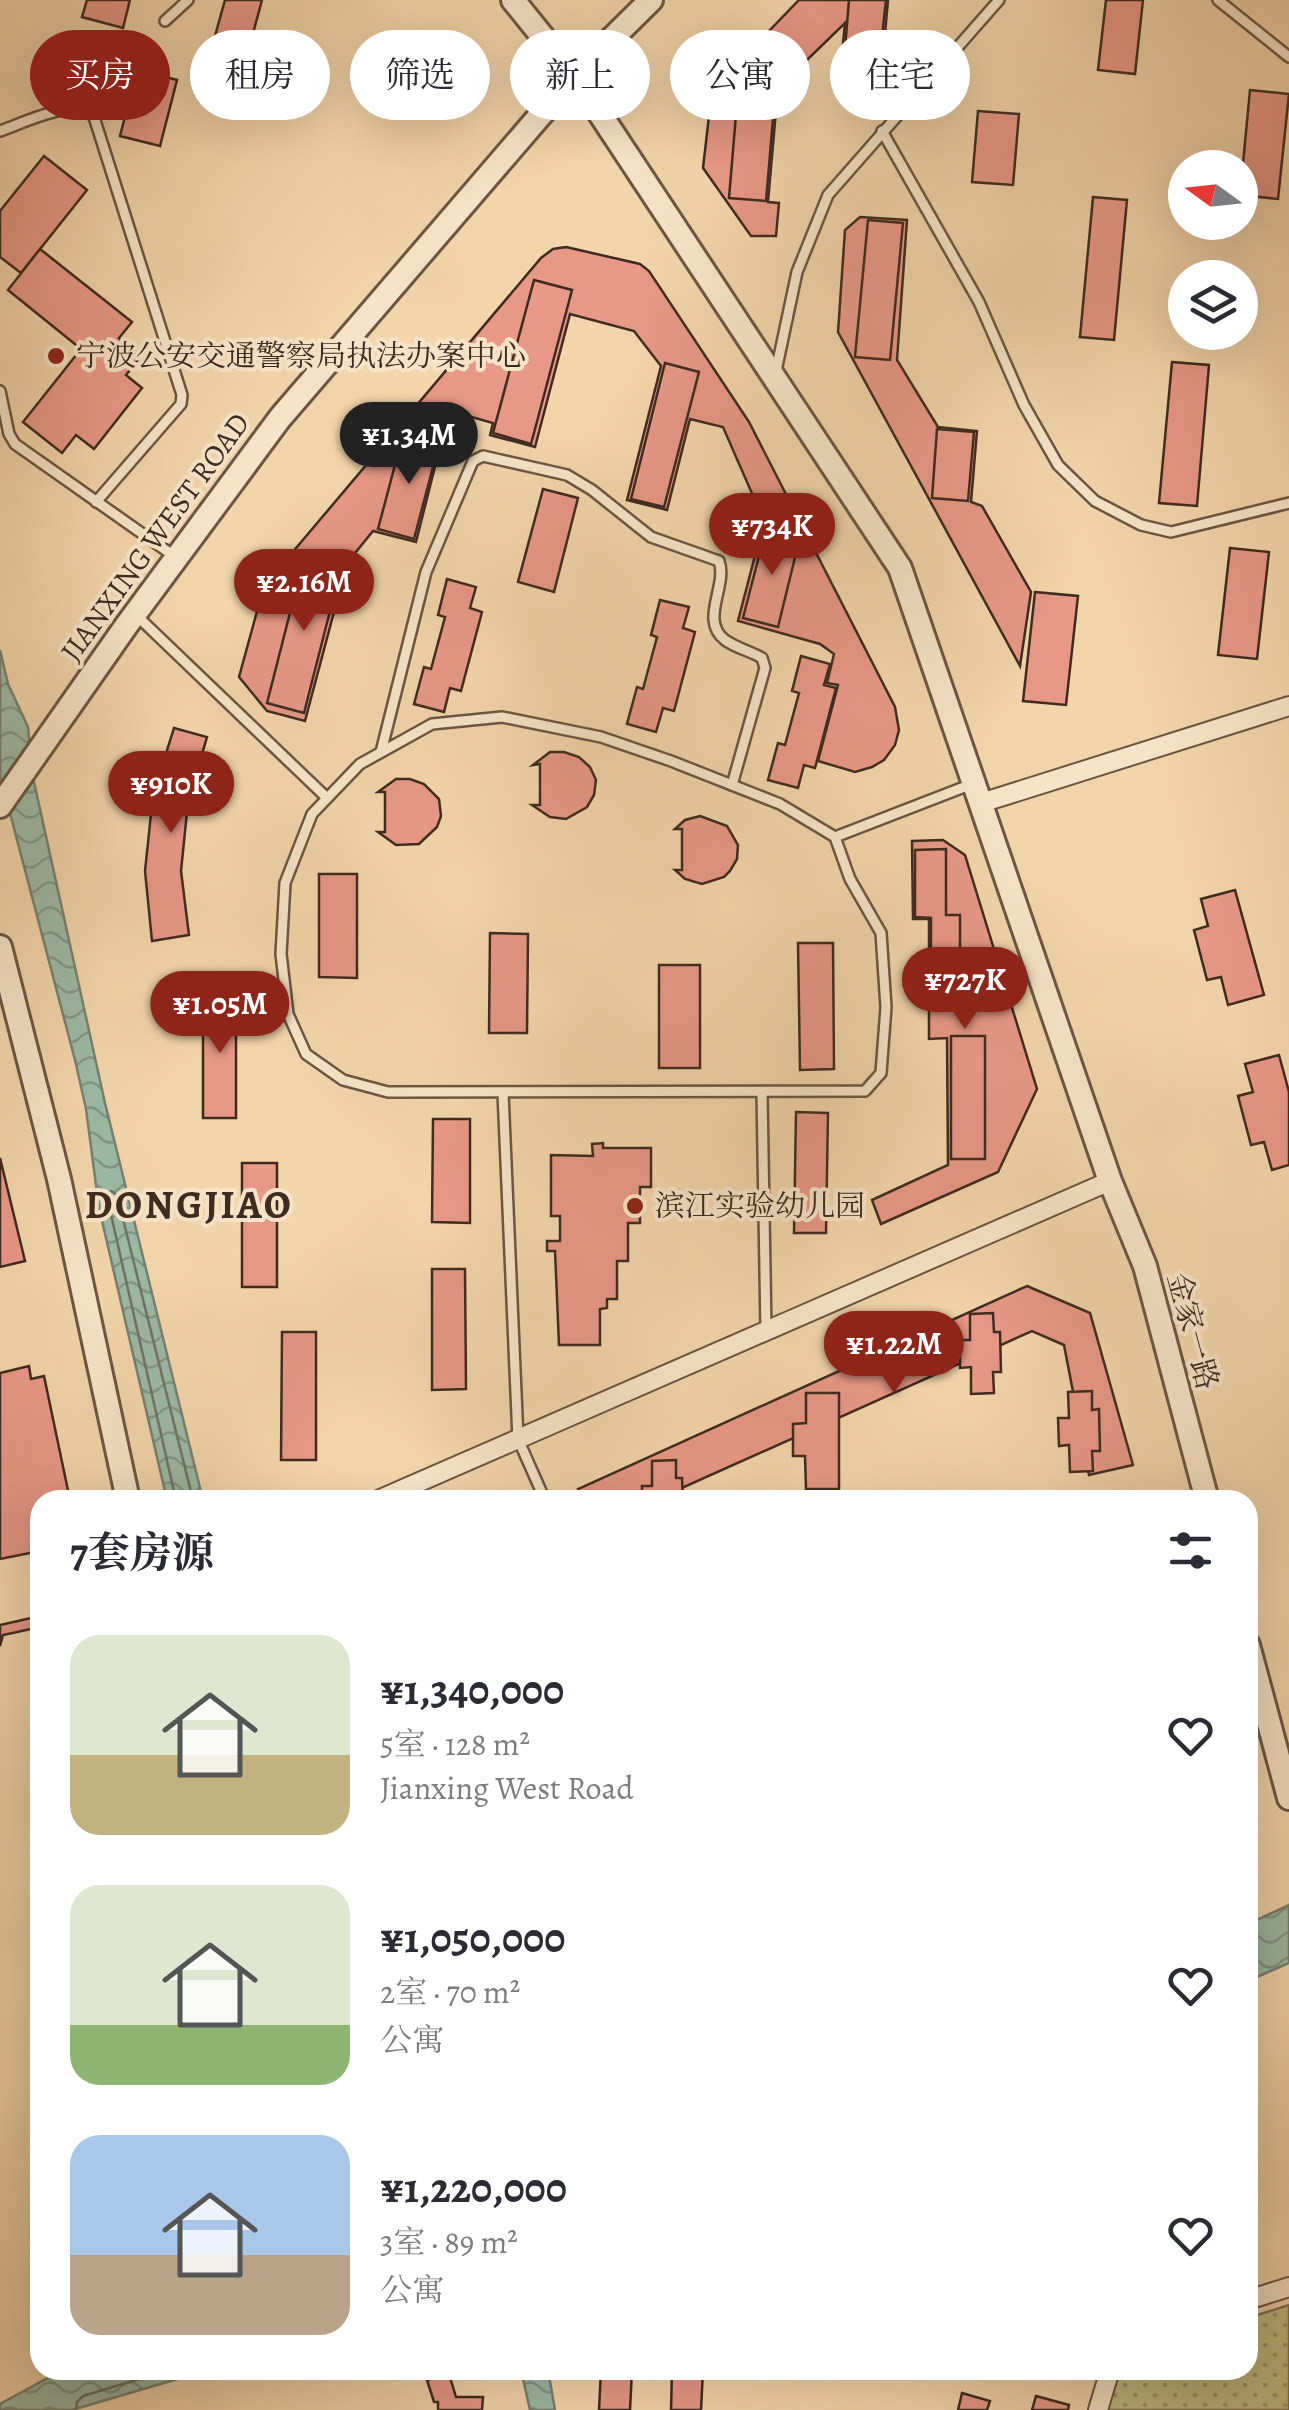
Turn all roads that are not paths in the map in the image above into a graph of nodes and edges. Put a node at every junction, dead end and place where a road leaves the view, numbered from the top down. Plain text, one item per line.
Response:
1 (188, 0) edge
2 (513, 0) edge
3 (651, 0) edge
4 (999, 0) edge
5 (1218, 0) edge
6 (165, 21) dead end
7 (537, 30) edge
8 (621, 30) edge
9 (1289, 57) edge
10 (536, 120) edge
11 (603, 120) edge
12 (882, 130) junction
13 (0, 132) edge
14 (774, 378) junction
15 (0, 392) edge
16 (96, 502) junction
17 (1289, 503) edge
18 (176, 558) junction
19 (135, 614) junction
20 (1289, 706) edge
21 (381, 752) junction
22 (732, 785) junction
23 (977, 793) junction
24 (327, 798) junction
25 (0, 806) edge
26 (835, 838) junction
27 (0, 948) edge
28 (503, 1093) junction
29 (762, 1093) junction
30 (1110, 1181) junction
31 (766, 1331) junction
32 (518, 1439) junction
33 (126, 1490) edge
34 (401, 1490) edge
35 (541, 1490) edge
36 (1203, 1490) edge
37 (1258, 1682) edge
38 (1289, 1798) edge
39 (1289, 2287) edge
40 (1258, 2297) edge
41 (1107, 2380) edge
42 (1098, 2410) edge

1 - 6 lane
2 - 7 street, 金家一路
3 - 8 street, JIANXING WEST ROAD
4 - 12 lane
5 - 9 lane
10 - 18 street, JIANXING WEST ROAD
11 - 14 street, 金家一路
12 - 14 lane
12 - 17 lane
13 - 16 lane
14 - 23 street, 金家一路
15 - 16 lane
16 - 18 lane
18 - 19 street, JIANXING WEST ROAD
19 - 24 lane
19 - 25 street, JIANXING WEST ROAD
20 - 23 street
21 - 22 lane
21 - 22 lane
21 - 24 lane
22 - 26 lane
23 - 26 lane
23 - 30 street, 金家一路
24 - 28 lane
26 - 29 lane
27 - 33 street
28 - 29 lane
28 - 32 lane
29 - 31 lane
30 - 31 street
30 - 36 street, 金家一路
31 - 32 street
32 - 34 street
32 - 35 lane
37 - 38 street
39 - 40 street
41 - 42 street

